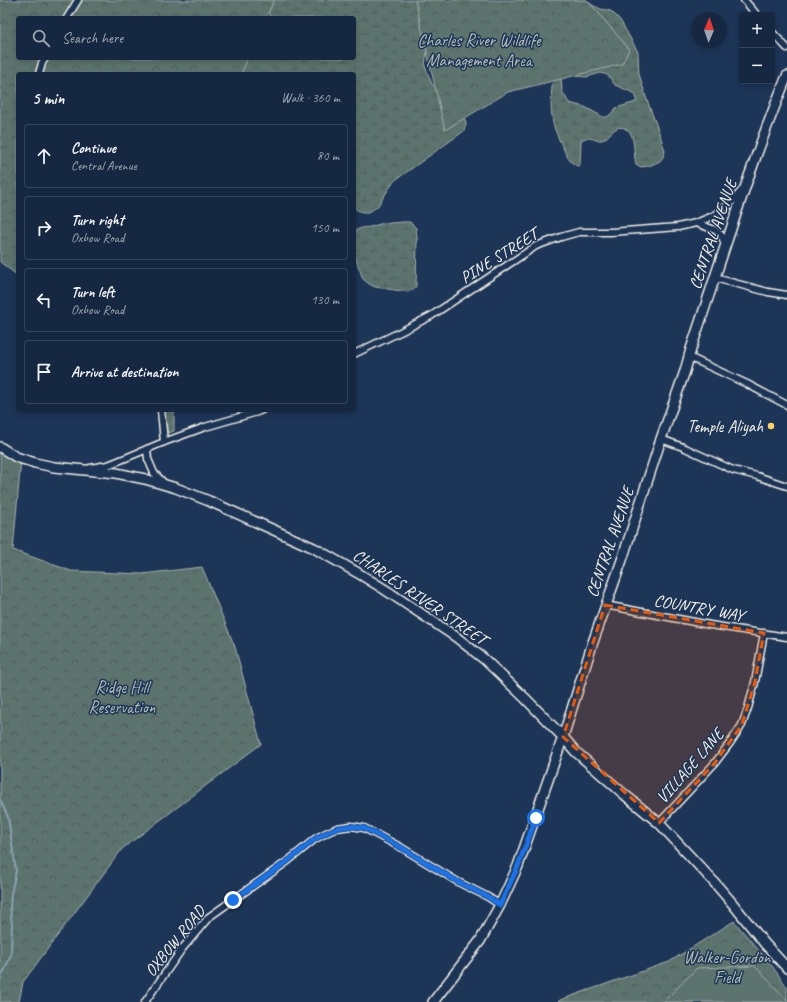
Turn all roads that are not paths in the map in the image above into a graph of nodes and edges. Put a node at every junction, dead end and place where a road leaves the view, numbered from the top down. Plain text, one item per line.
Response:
1 (78, 0) edge
2 (744, 0) edge
3 (754, 12) edge
4 (68, 16) edge
5 (775, 35) edge
6 (787, 48) edge
7 (44, 60) edge
8 (40, 72) edge
9 (787, 76) edge
10 (746, 186) junction
11 (696, 223) junction
12 (726, 246) junction
13 (715, 278) junction
14 (787, 295) edge
15 (356, 353) edge
16 (689, 357) junction
17 (787, 405) edge
18 (161, 412) edge
19 (258, 412) edge
20 (661, 439) junction
21 (164, 442) junction
22 (0, 447) edge
23 (147, 449) junction
24 (84, 470) junction
25 (166, 485) junction
26 (787, 486) edge
27 (605, 605) junction
28 (764, 633) junction
29 (787, 637) edge
30 (563, 738) junction
31 (659, 823) junction
32 (500, 905) junction
33 (787, 968) edge
34 (145, 1002) edge
35 (433, 1002) edge

1 - 4 street
2 - 3 street
5 - 6 street
7 - 8 street
9 - 10 main road, CENTRAL AVENUE
10 - 11 street, PINE STREET
10 - 12 main road, CENTRAL AVENUE
11 - 12 street
11 - 15 street, PINE STREET
12 - 13 main road, CENTRAL AVENUE
13 - 14 street
13 - 16 main road, CENTRAL AVENUE
16 - 17 street
16 - 20 main road, CENTRAL AVENUE
18 - 21 street
19 - 21 street
20 - 26 street
20 - 27 main road, CENTRAL AVENUE
21 - 23 street
22 - 24 main road, CHARLES RIVER STREET
23 - 24 street
23 - 25 street
24 - 25 main road, CHARLES RIVER STREET
25 - 30 main road, CHARLES RIVER STREET
27 - 28 street, COUNTRY WAY
27 - 30 main road, CENTRAL AVENUE
28 - 29 street, COUNTRY WAY
28 - 31 street, VILLAGE LANE
30 - 31 main road, CHARLES RIVER STREET
30 - 32 main road, CENTRAL AVENUE
31 - 33 main road, CHARLES RIVER STREET
32 - 34 street, OXBOW ROAD
32 - 35 main road, CENTRAL AVENUE

